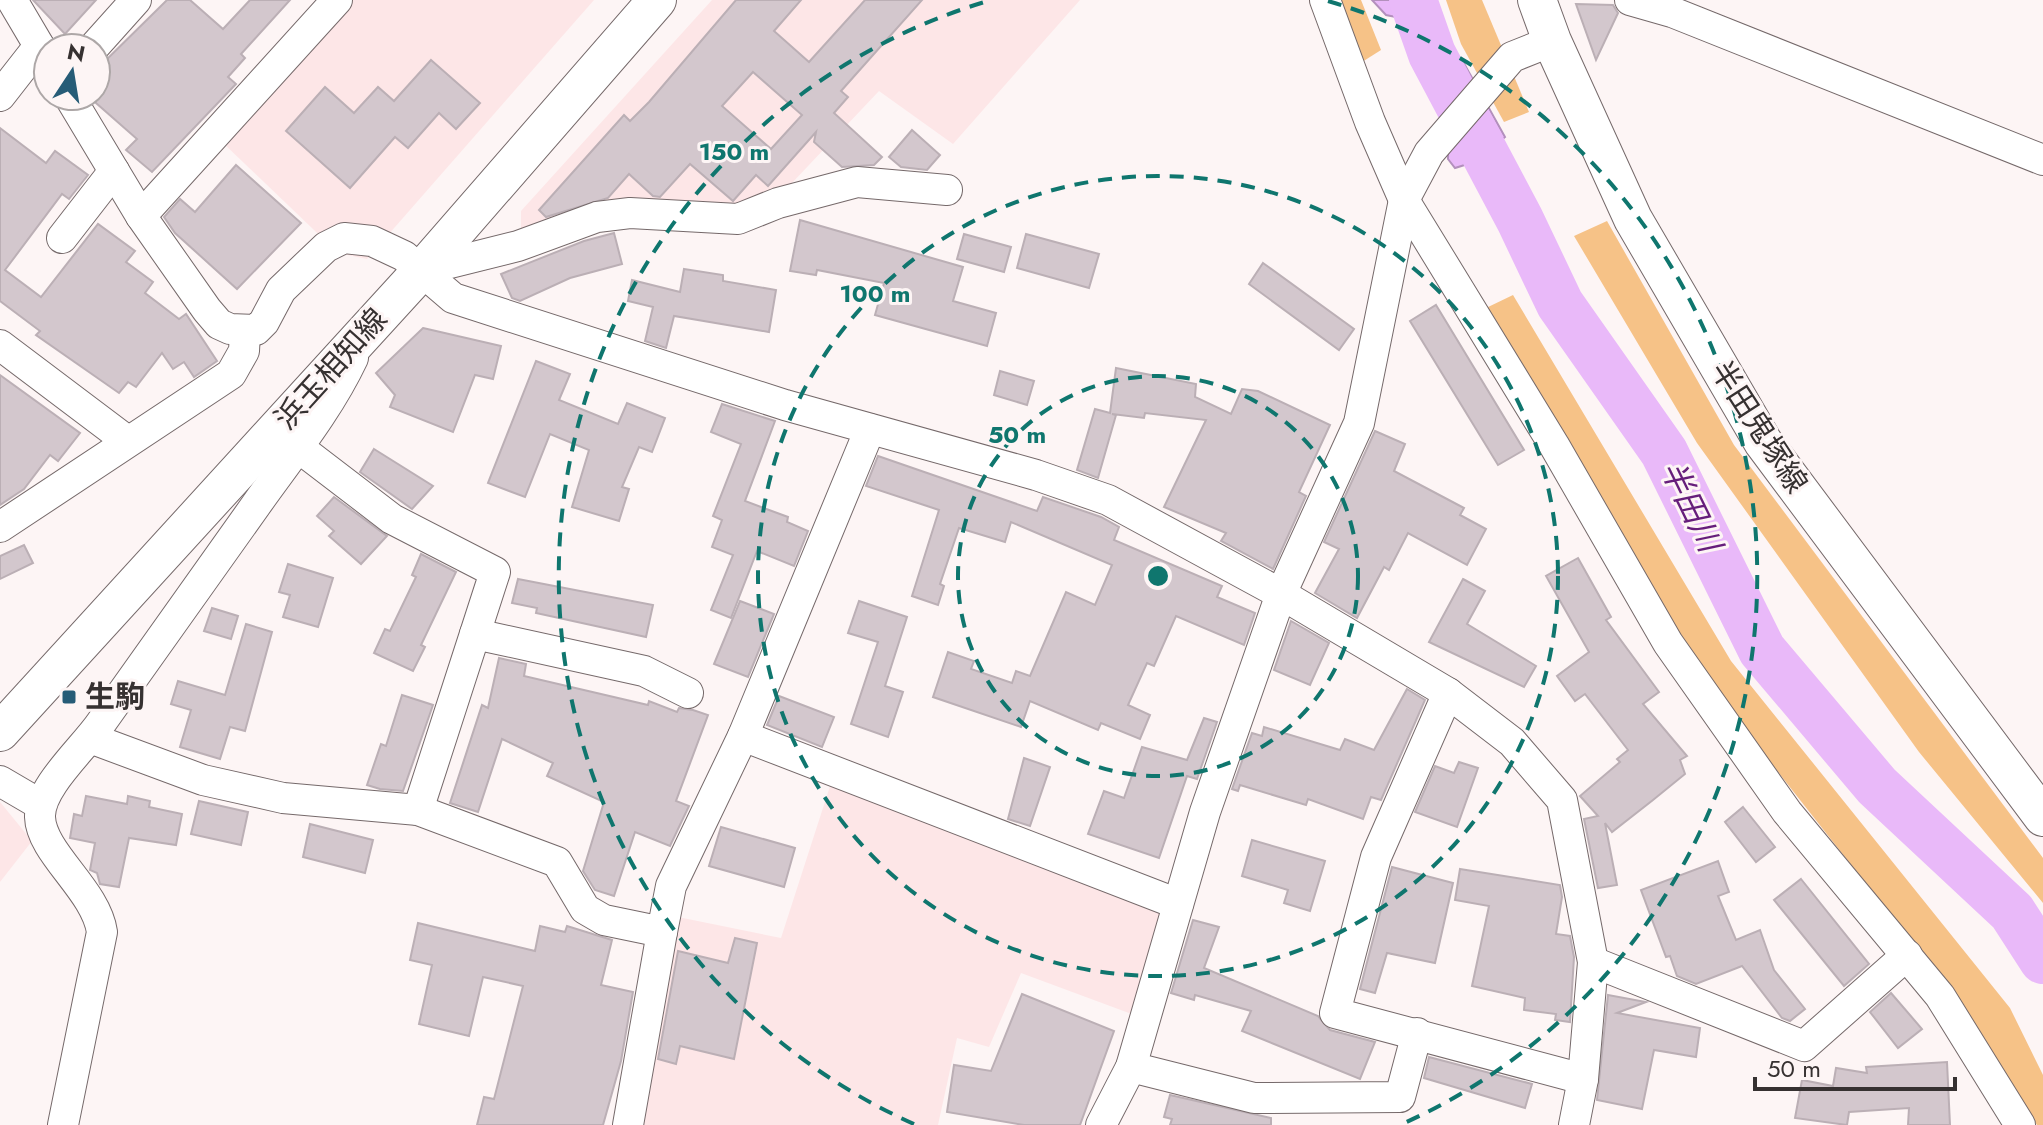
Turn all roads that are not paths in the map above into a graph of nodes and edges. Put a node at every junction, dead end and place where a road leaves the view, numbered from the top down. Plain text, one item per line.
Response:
1 (12, 0) edge
2 (136, 0) edge
3 (337, 0) edge
4 (657, 0) edge
5 (1325, 0) edge
6 (1537, 0) edge
7 (1630, 0) edge
8 (107, 32) edge
9 (32, 33) edge
10 (1552, 41) junction
11 (32, 65) edge
12 (0, 96) edge
13 (79, 112) edge
14 (2043, 160) edge
15 (114, 171) junction
16 (947, 190) dead end
17 (1404, 200) junction
18 (141, 216) junction
19 (62, 238) dead end
20 (422, 270) junction
21 (366, 331) junction
22 (245, 332) junction
23 (0, 345) edge
24 (870, 429) junction
25 (126, 440) junction
26 (298, 447) junction
27 (0, 527) edge
28 (1281, 594) junction
29 (475, 634) junction
30 (688, 693) dead end
31 (1448, 693) junction
32 (0, 732) edge
33 (743, 736) junction
34 (90, 738) junction
35 (0, 781) edge
36 (41, 805) junction
37 (418, 810) junction
38 (2043, 817) edge
39 (1178, 904) junction
40 (662, 932) junction
41 (1907, 955) junction
42 (1593, 962) junction
43 (1417, 1033) junction
44 (1131, 1067) junction
45 (1583, 1079) junction
46 (63, 1125) edge
47 (628, 1125) edge
48 (1101, 1125) edge
49 (1574, 1125) edge
50 (2020, 1125) edge

1 - 9 street
2 - 8 street
3 - 18 street
4 - 20 main road, 浜玉相知線
5 - 17 street
6 - 10 main road, 半田鬼塚線
7 - 14 street
10 - 17 street
10 - 38 main road, 半田鬼塚線
11 - 12 street
13 - 15 street
15 - 18 street
15 - 19 street
16 - 20 street
17 - 28 street
17 - 41 street
18 - 22 street
20 - 21 main road, 浜玉相知線
20 - 22 street
20 - 24 street
21 - 26 street
21 - 32 main road, 浜玉相知線
22 - 25 street
23 - 25 street
24 - 28 street
24 - 33 street
25 - 27 street
26 - 29 street
26 - 34 street
28 - 31 street
28 - 39 street
29 - 30 street
29 - 37 street
31 - 42 street
31 - 43 street
33 - 39 street
33 - 40 street
34 - 36 street
34 - 37 street
35 - 36 street
36 - 46 street
37 - 40 street
39 - 44 street
40 - 47 street
41 - 42 street
41 - 50 street
42 - 45 street
43 - 44 street
43 - 45 street
44 - 48 street
45 - 49 street

